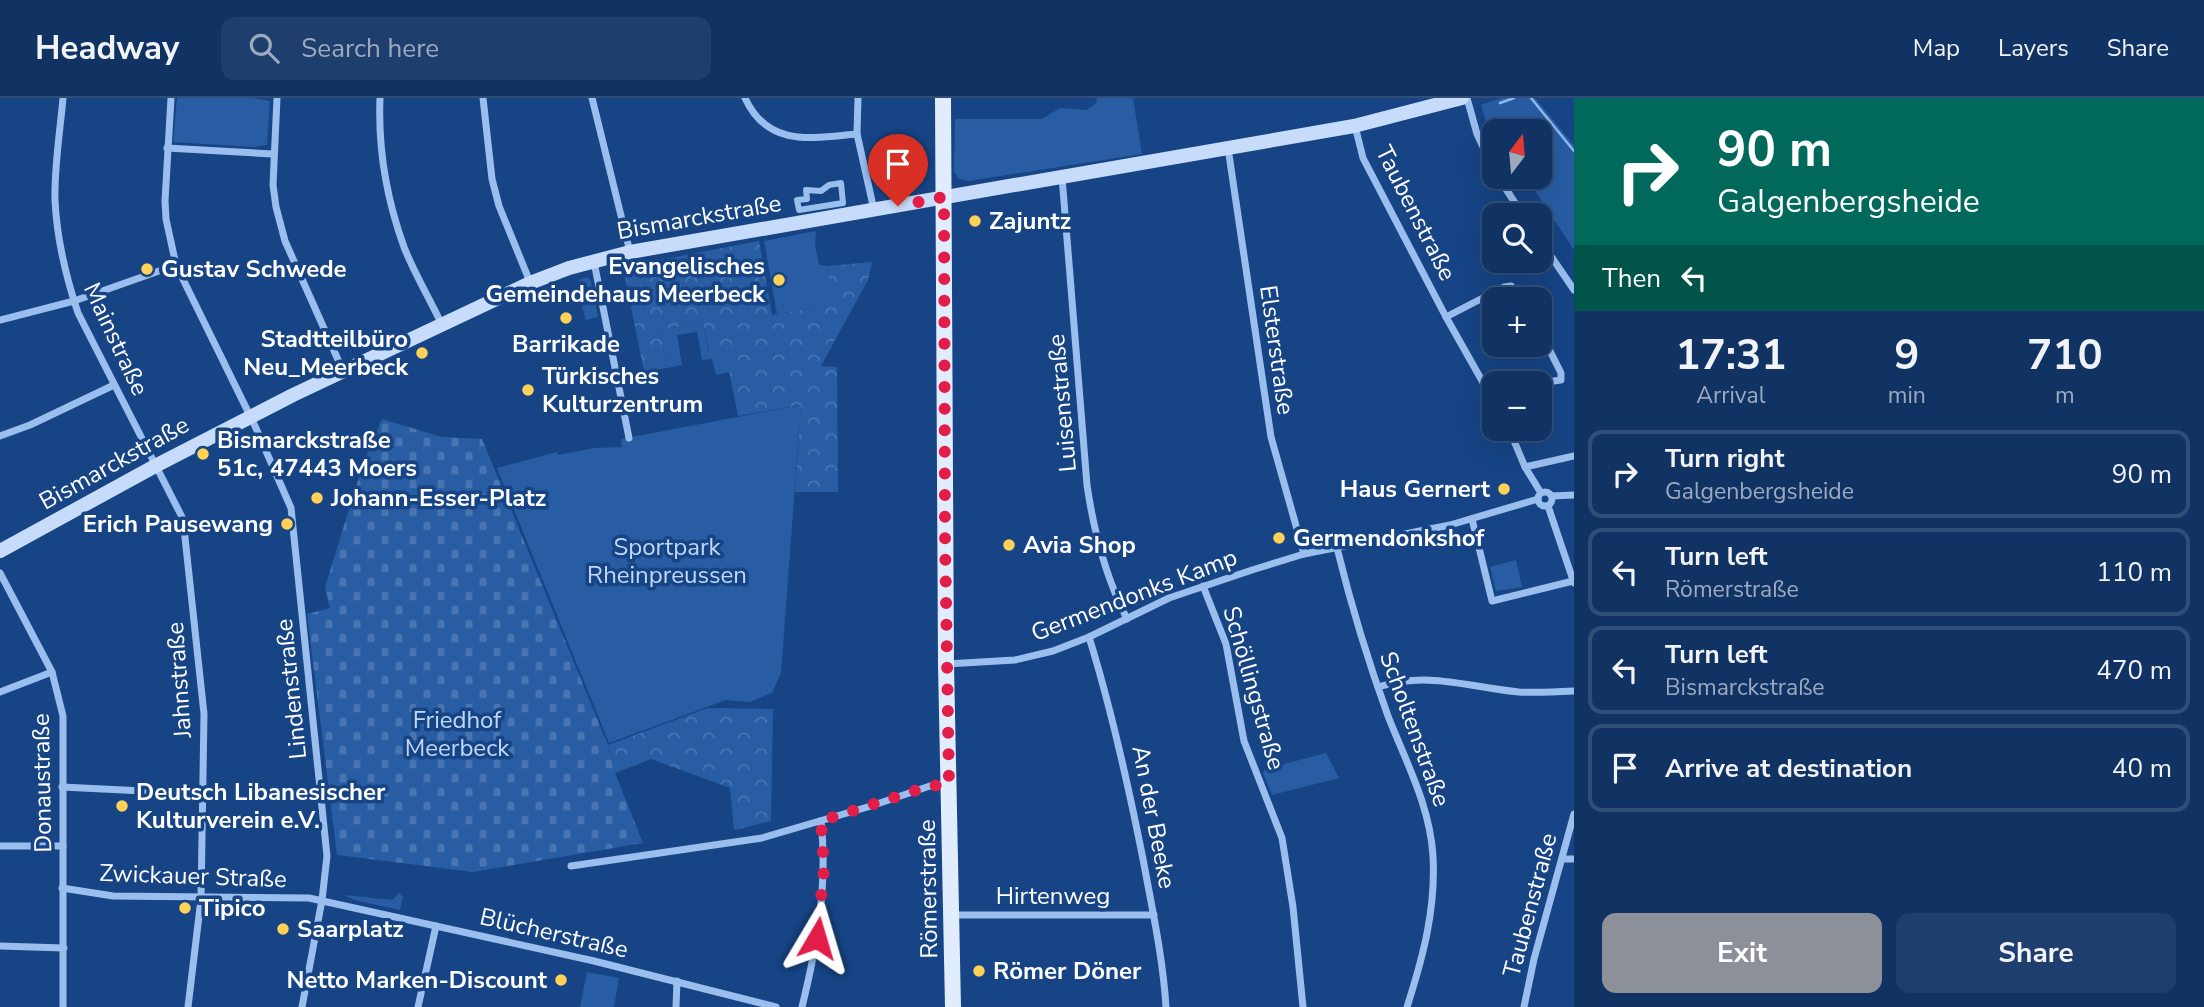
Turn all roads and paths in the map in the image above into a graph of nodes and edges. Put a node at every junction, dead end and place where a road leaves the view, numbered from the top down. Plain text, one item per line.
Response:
1 (63, 98) edge
2 (171, 98) edge
3 (277, 98) edge
4 (380, 98) edge
5 (482, 98) edge
6 (592, 98) edge
7 (744, 98) edge
8 (858, 98) edge
9 (943, 98) edge
10 (1464, 98) edge
11 (1354, 126) junction
12 (857, 134) junction
13 (1482, 145) edge
14 (167, 148) junction
15 (1228, 148) junction
16 (273, 154) junction
17 (1062, 177) junction
18 (944, 197) junction
19 (874, 210) junction
20 (799, 211) joint
21 (629, 252) junction
22 (1552, 258) edge
23 (594, 261) junction
24 (176, 265) junction
25 (530, 283) junction
26 (1574, 290) edge
27 (1482, 299) edge
28 (74, 301) junction
29 (1446, 317) junction
30 (0, 320) edge
31 (442, 325) junction
32 (1552, 354) edge
33 (343, 371) junction
34 (1482, 378) edge
35 (1552, 381) edge
36 (114, 385) junction
37 (250, 415) junction
38 (0, 436) edge
39 (629, 438) dead end
40 (1514, 441) edge
41 (1574, 456) edge
42 (157, 465) junction
43 (1525, 467) junction
44 (1574, 495) edge
45 (1540, 496) junction
46 (1552, 496) junction
47 (1548, 506) junction
48 (1472, 519) junction
49 (1337, 548) junction
50 (0, 551) edge
51 (1304, 554) junction
52 (0, 573) edge
53 (1574, 582) edge
54 (1203, 586) junction
55 (1127, 620) junction
56 (1089, 637) junction
57 (946, 664) junction
58 (52, 672) junction
59 (1378, 687) junction
60 (1574, 691) edge
61 (0, 692) edge
62 (949, 784) junction
63 (62, 787) junction
64 (204, 794) junction
65 (1574, 814) edge
66 (821, 821) junction
67 (0, 846) edge
68 (63, 846) junction
69 (1562, 859) junction
70 (1574, 859) edge
71 (571, 866) dead end
72 (62, 888) junction
73 (201, 899) junction
74 (322, 900) junction
75 (952, 915) junction
76 (1154, 915) junction
77 (436, 926) junction
78 (0, 946) edge
79 (64, 948) junction
80 (677, 981) junction
81 (63, 1007) edge
82 (188, 1007) edge
83 (302, 1007) edge
84 (418, 1007) edge
85 (676, 1007) edge
86 (776, 1007) edge
87 (802, 1007) edge
88 (953, 1007) edge
89 (1166, 1007) edge
90 (1303, 1007) edge
91 (1407, 1007) edge
92 (1524, 1007) edge

1 - 28 street, Mainstraße
2 - 14 street, Lindenstraße
3 - 16 street
4 - 31 street
5 - 25 street
6 - 21 street
7 - 12 street
8 - 12 street
9 - 18 main road, Römerstraße
10 - 11 main road, Bismarckstraße
10 - 13 street
11 - 15 main road, Bismarckstraße
11 - 29 street, Taubenstraße
12 - 19 street
14 - 16 street
14 - 24 street, Lindenstraße
15 - 17 main road, Bismarckstraße
15 - 51 street, Elsterstraße
16 - 33 street
17 - 18 main road, Bismarckstraße
17 - 55 street, Luisenstraße
18 - 19 main road, Bismarckstraße
18 - 57 main road, Römerstraße
19 - 21 main road, Bismarckstraße
20 - 20 street
21 - 23 main road, Bismarckstraße
22 - 26 street
23 - 25 main road, Bismarckstraße
23 - 39 street
24 - 28 street
24 - 37 street, Lindenstraße
25 - 31 main road, Bismarckstraße
27 - 29 street, Taubenstraße
28 - 30 street
28 - 36 street, Mainstraße
29 - 34 street, Taubenstraße
31 - 33 main road, Bismarckstraße
32 - 35 street
33 - 37 main road, Bismarckstraße
36 - 38 street
36 - 42 street, Mainstraße
37 - 42 main road, Bismarckstraße
37 - 74 street, Lindenstraße
40 - 43 street
41 - 43 street
42 - 50 main road, Bismarckstraße
42 - 64 street, Jahnstraße
43 - 45 street
44 - 46 street
45 - 46 street
45 - 47 street
45 - 48 street, Germendonks Kamp
46 - 47 street
47 - 53 street
48 - 49 street, Germendonks Kamp
48 - 53 street
49 - 51 street, Germendonks Kamp
49 - 59 street, Scholtenstraße
51 - 54 street, Germendonks Kamp
52 - 58 street, Donaustraße
54 - 55 street, Germendonks Kamp
54 - 90 street, Schöllingstraße
55 - 56 street, Germendonks Kamp
56 - 57 street, Germendonks Kamp
56 - 76 street, An der Beeke
57 - 62 main road, Römerstraße
58 - 61 street
58 - 63 street, Donaustraße
59 - 60 street
59 - 91 street, Scholtenstraße
62 - 66 street
62 - 75 main road, Römerstraße
63 - 64 street
63 - 68 street, Donaustraße
64 - 73 street, Jahnstraße
65 - 69 street, Taubenstraße
66 - 71 street
66 - 87 street
67 - 68 street
68 - 72 street, Donaustraße
69 - 70 street
69 - 92 street, Taubenstraße
72 - 73 street, Zwickauer Straße
72 - 79 street, Donaustraße
73 - 74 street, Zwickauer Straße
73 - 82 street, Jahnstraße
74 - 77 street, Blücherstraße
74 - 83 street, Lindenstraße
75 - 76 street, Hirtenweg
75 - 88 main road, Römerstraße
76 - 89 street, An der Beeke
77 - 80 street, Blücherstraße
77 - 84 street
78 - 79 street
79 - 81 street, Donaustraße
80 - 85 street
80 - 86 street, Blücherstraße

